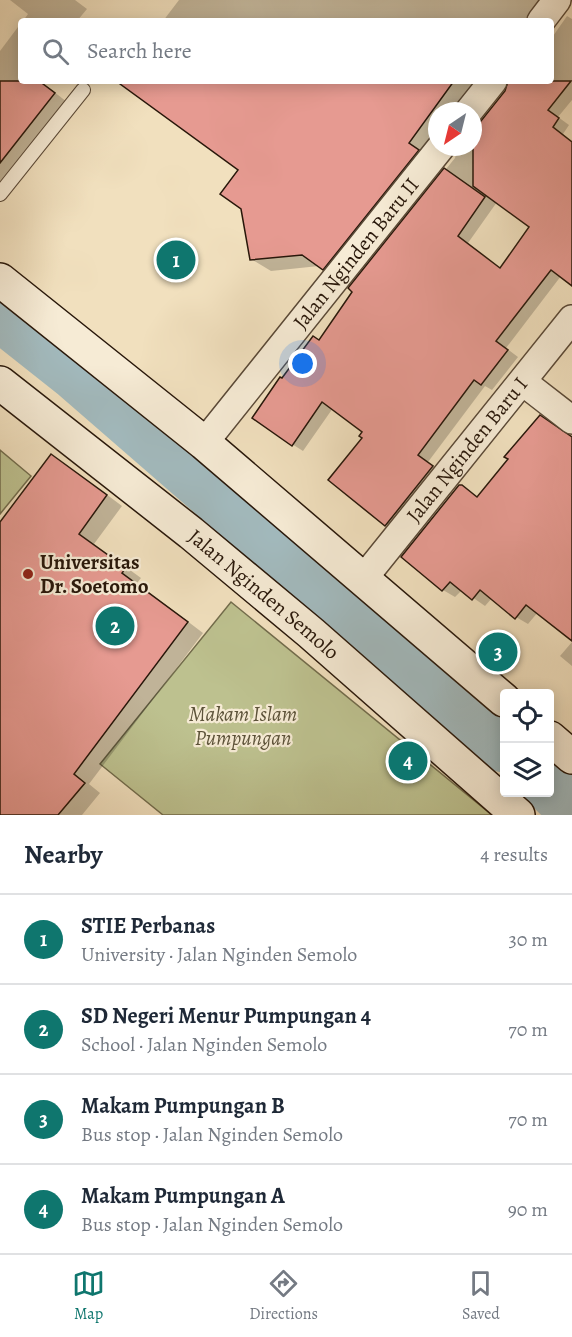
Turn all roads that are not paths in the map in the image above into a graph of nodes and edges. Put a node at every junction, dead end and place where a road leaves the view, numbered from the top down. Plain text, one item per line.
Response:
1 (557, 0) edge
2 (543, 18) edge
3 (491, 84) edge
4 (83, 90) dead end
5 (476, 102) edge
6 (434, 156) edge
7 (0, 194) edge
8 (0, 279) edge
9 (572, 319) edge
10 (523, 382) junction
11 (0, 383) edge
12 (572, 420) edge
13 (204, 443) junction
14 (363, 579) junction
15 (500, 697) edge
16 (554, 742) edge
17 (572, 757) edge
18 (518, 815) edge

1 - 2 street
3 - 5 street
4 - 7 lane
6 - 13 street, Jalan Nginden Baru II
8 - 13 main road
9 - 10 street, Jalan Nginden Baru I
10 - 12 street
10 - 14 street, Jalan Nginden Baru I
11 - 18 main road, Jalan Nginden Semolo
13 - 14 main road
14 - 15 main road
16 - 17 main road

